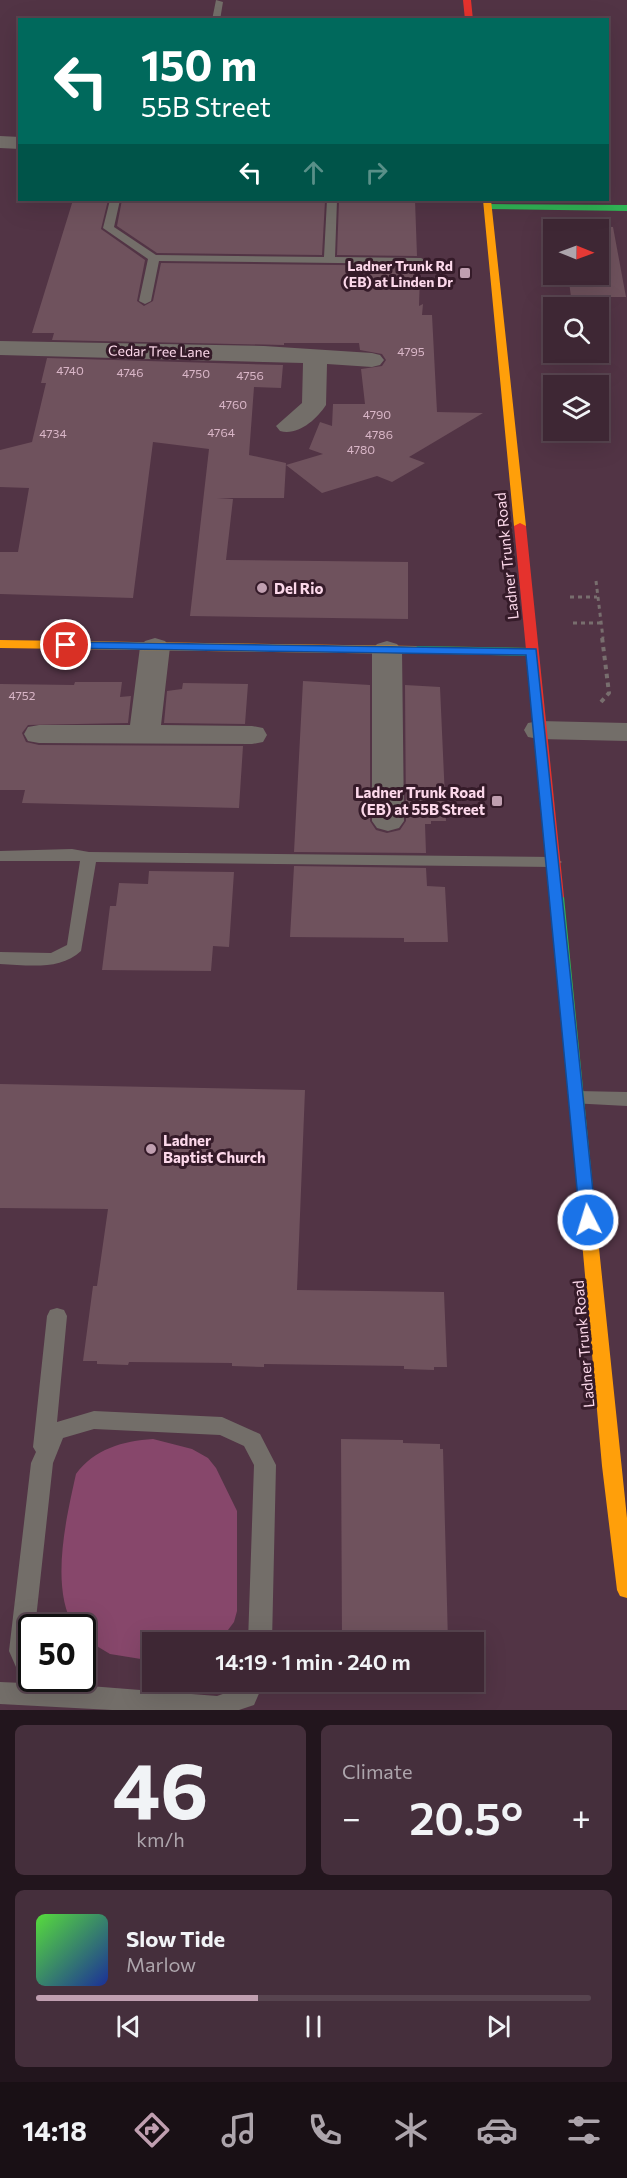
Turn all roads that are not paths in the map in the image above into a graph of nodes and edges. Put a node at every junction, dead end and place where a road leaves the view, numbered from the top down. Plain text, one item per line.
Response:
1 (467, 0) edge
2 (219, 2) dead end
3 (216, 18) edge
4 (469, 18) edge
5 (0, 142) edge
6 (18, 143) edge
7 (115, 201) edge
8 (332, 201) edge
9 (487, 203) edge
10 (627, 208) edge
11 (154, 258) junction
12 (329, 260) junction
13 (421, 261) dead end
14 (145, 301) dead end
15 (1, 352) edge
16 (315, 356) junction
17 (372, 360) dead end
18 (289, 426) dead end
19 (0, 644) edge
20 (155, 647) junction
21 (387, 650) junction
22 (532, 652) junction
23 (539, 730) junction
24 (627, 732) edge
25 (39, 734) dead end
26 (144, 735) junction
27 (252, 735) dead end
28 (388, 821) dead end
29 (0, 856) edge
30 (89, 857) junction
31 (554, 862) junction
32 (0, 958) edge
33 (577, 1098) junction
34 (627, 1099) edge
35 (57, 1316) dead end
36 (42, 1463) junction
37 (619, 1467) edge
38 (627, 1590) edge
39 (25, 1614) edge
40 (260, 1632) edge
41 (55, 1692) edge
42 (247, 1692) edge
43 (0, 1693) edge
44 (60, 1695) junction
45 (217, 1709) edge

1 - 4 main road
2 - 3 lane
5 - 6 street
7 - 11 lane
8 - 12 lane
9 - 10 main road
9 - 22 main road, Ladner Trunk Road
11 - 12 lane
11 - 14 lane
12 - 13 lane
15 - 16 street, Cedar Tree Lane
16 - 17 street, Cedar Tree Lane
16 - 18 street
19 - 20 main road
20 - 21 main road
20 - 26 street
21 - 22 main road
21 - 28 street
22 - 23 main road, Ladner Trunk Road
23 - 24 street
23 - 31 main road, Ladner Trunk Road
25 - 26 street
26 - 27 street
29 - 30 lane
30 - 31 lane
30 - 32 lane
31 - 33 main road, Ladner Trunk Road
33 - 34 lane
33 - 37 main road, Ladner Trunk Road
35 - 36 lane
36 - 39 lane
36 - 40 lane
37 - 38 main road, Ladner Trunk Road
41 - 44 lane
42 - 45 lane
43 - 44 lane
44 - 45 lane

